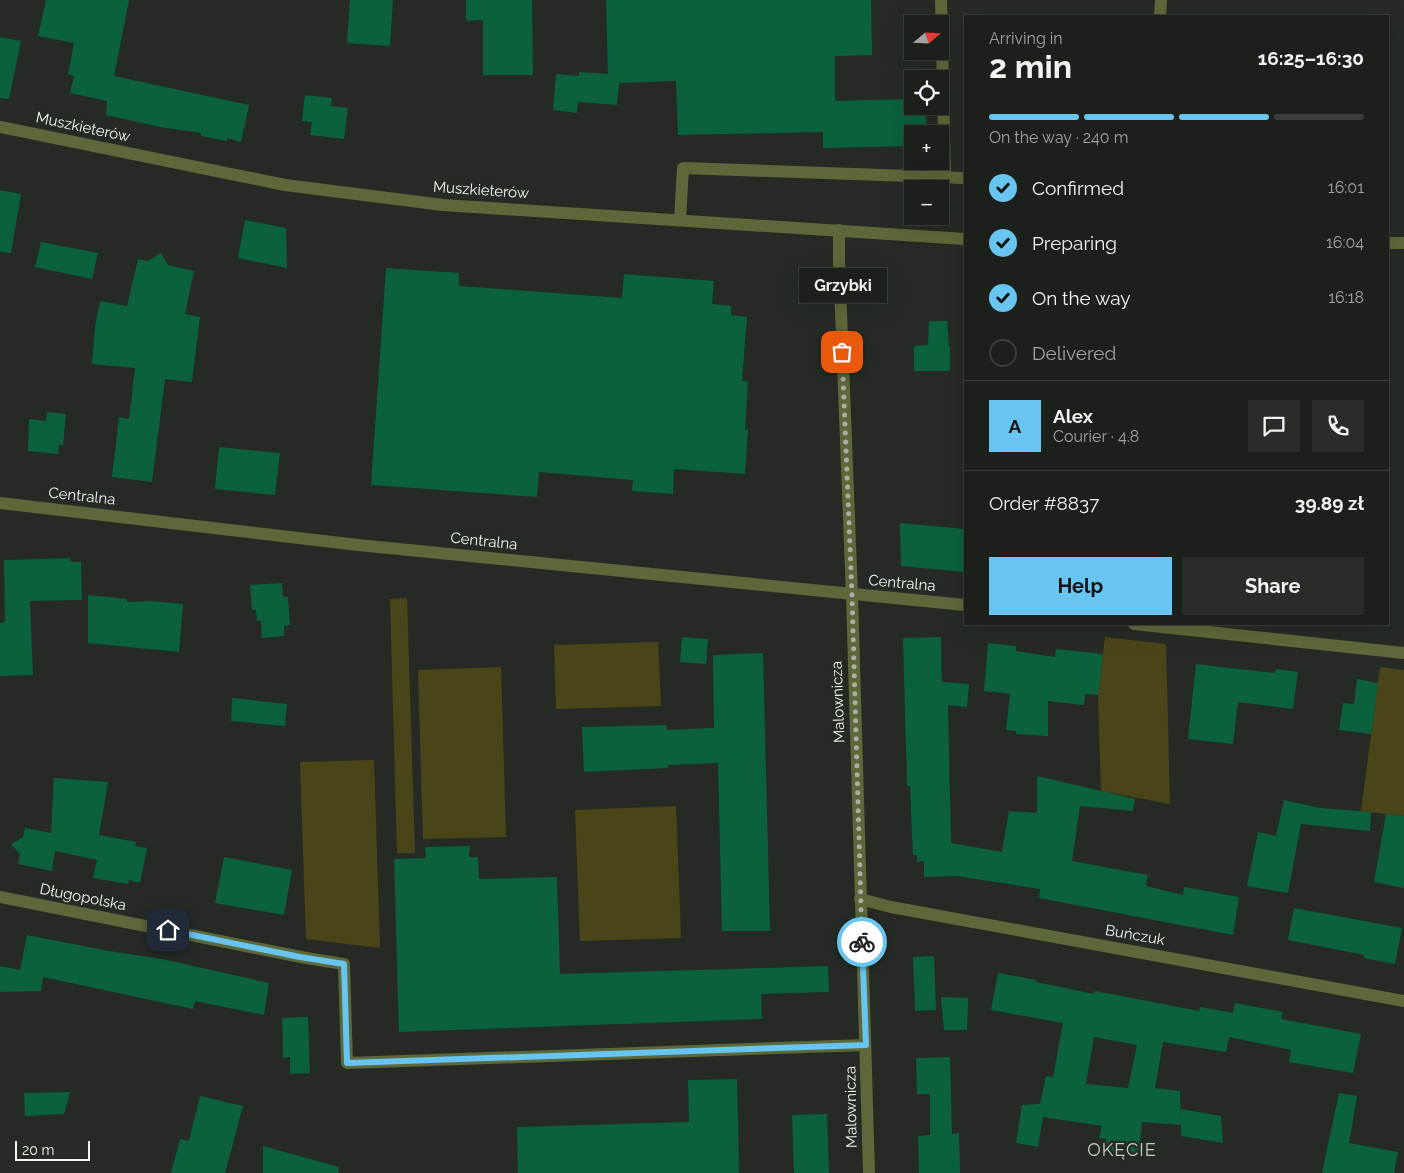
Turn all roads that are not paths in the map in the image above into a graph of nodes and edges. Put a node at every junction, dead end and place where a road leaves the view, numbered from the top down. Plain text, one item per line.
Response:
1 (941, 0) edge
2 (1161, 0) edge
3 (1160, 15) edge
4 (0, 127) edge
5 (945, 177) junction
6 (964, 178) edge
7 (680, 220) junction
8 (839, 230) junction
9 (964, 239) edge
10 (1389, 243) edge
11 (1404, 243) edge
12 (0, 504) edge
13 (852, 595) junction
14 (964, 605) edge
15 (1143, 625) edge
16 (1404, 653) edge
17 (0, 897) edge
18 (860, 899) junction
19 (1404, 1001) edge
20 (866, 1045) junction
21 (869, 1173) edge

1 - 5 street
2 - 3 street
4 - 7 street, Muszkieterów
5 - 6 street
5 - 7 street
7 - 8 street, Muszkieterów
8 - 9 street, Muszkieterów
8 - 13 street, Malownicza
10 - 11 street
12 - 13 street, Centralna
13 - 14 street, Centralna
13 - 18 street, Malownicza
15 - 16 street
17 - 20 street, Długopolska
18 - 19 street, Buńczuk
18 - 20 street, Malownicza
20 - 21 street, Malownicza

